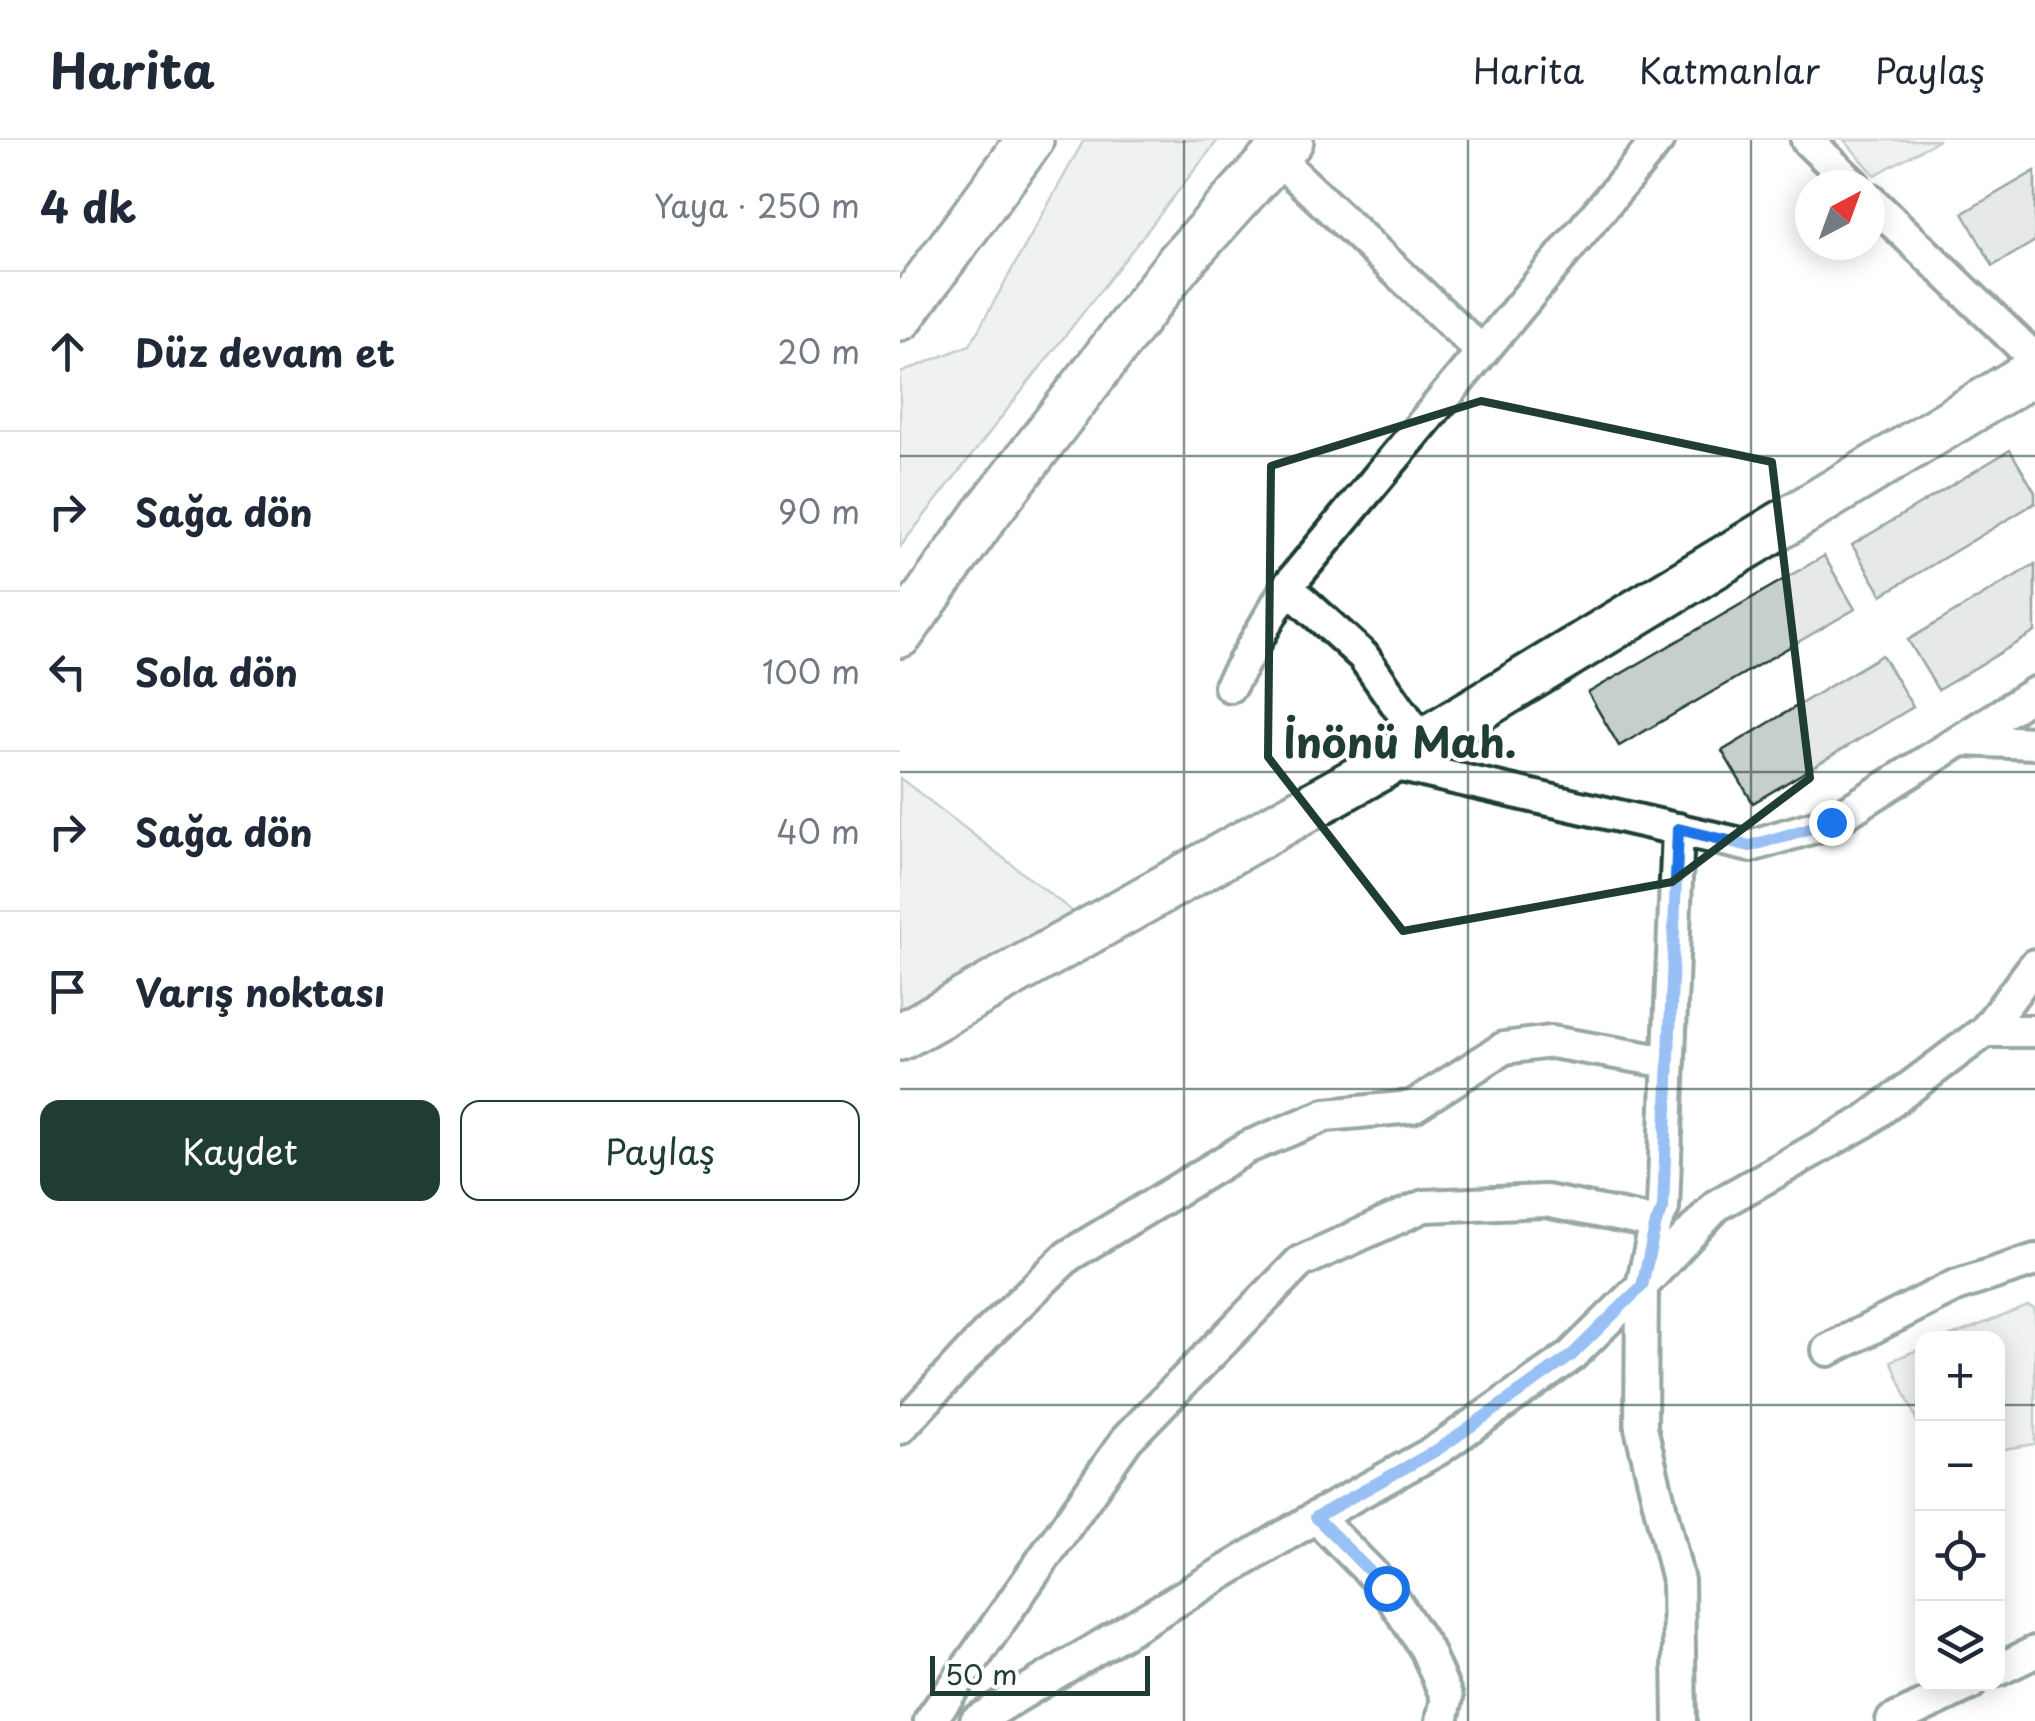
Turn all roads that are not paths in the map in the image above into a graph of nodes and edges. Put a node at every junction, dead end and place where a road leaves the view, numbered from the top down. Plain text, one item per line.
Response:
1 (1030, 140) edge
2 (1658, 140) edge
3 (1807, 140) edge
4 (1283, 148) edge
5 (1838, 170) edge
6 (1885, 214) edge
7 (900, 317) edge
8 (1482, 352) junction
9 (2035, 359) edge
10 (2035, 372) edge
11 (1287, 587) junction
12 (900, 634) edge
13 (1230, 686) dead end
14 (2035, 693) edge
15 (1962, 740) junction
16 (2035, 743) edge
17 (1406, 752) junction
18 (1678, 829) junction
19 (2035, 965) edge
20 (1985, 1031) junction
21 (2035, 1031) edge
22 (900, 1037) edge
23 (1669, 1062) junction
24 (1656, 1223) junction
25 (2035, 1260) edge
26 (1642, 1286) junction
27 (1828, 1350) dead end
28 (900, 1428) edge
29 (1316, 1517) junction
30 (2035, 1652) edge
31 (2005, 1667) edge
32 (1955, 1691) edge
33 (930, 1721) edge
34 (976, 1721) edge
35 (1442, 1721) edge
36 (1680, 1721) edge
37 (1892, 1721) edge

1 - 7 street
2 - 8 street
3 - 5 street
4 - 8 street
4 - 12 street
6 - 9 street
8 - 11 street
10 - 17 street
11 - 13 street
11 - 17 street
14 - 15 street
15 - 16 street
15 - 18 street
17 - 18 street
17 - 22 street
18 - 23 street
19 - 20 street
20 - 21 street
20 - 26 street
23 - 24 street
23 - 28 street
24 - 26 street
24 - 33 street
25 - 27 street
26 - 29 street
26 - 36 street
29 - 34 street
29 - 35 street
30 - 31 street
32 - 37 street

